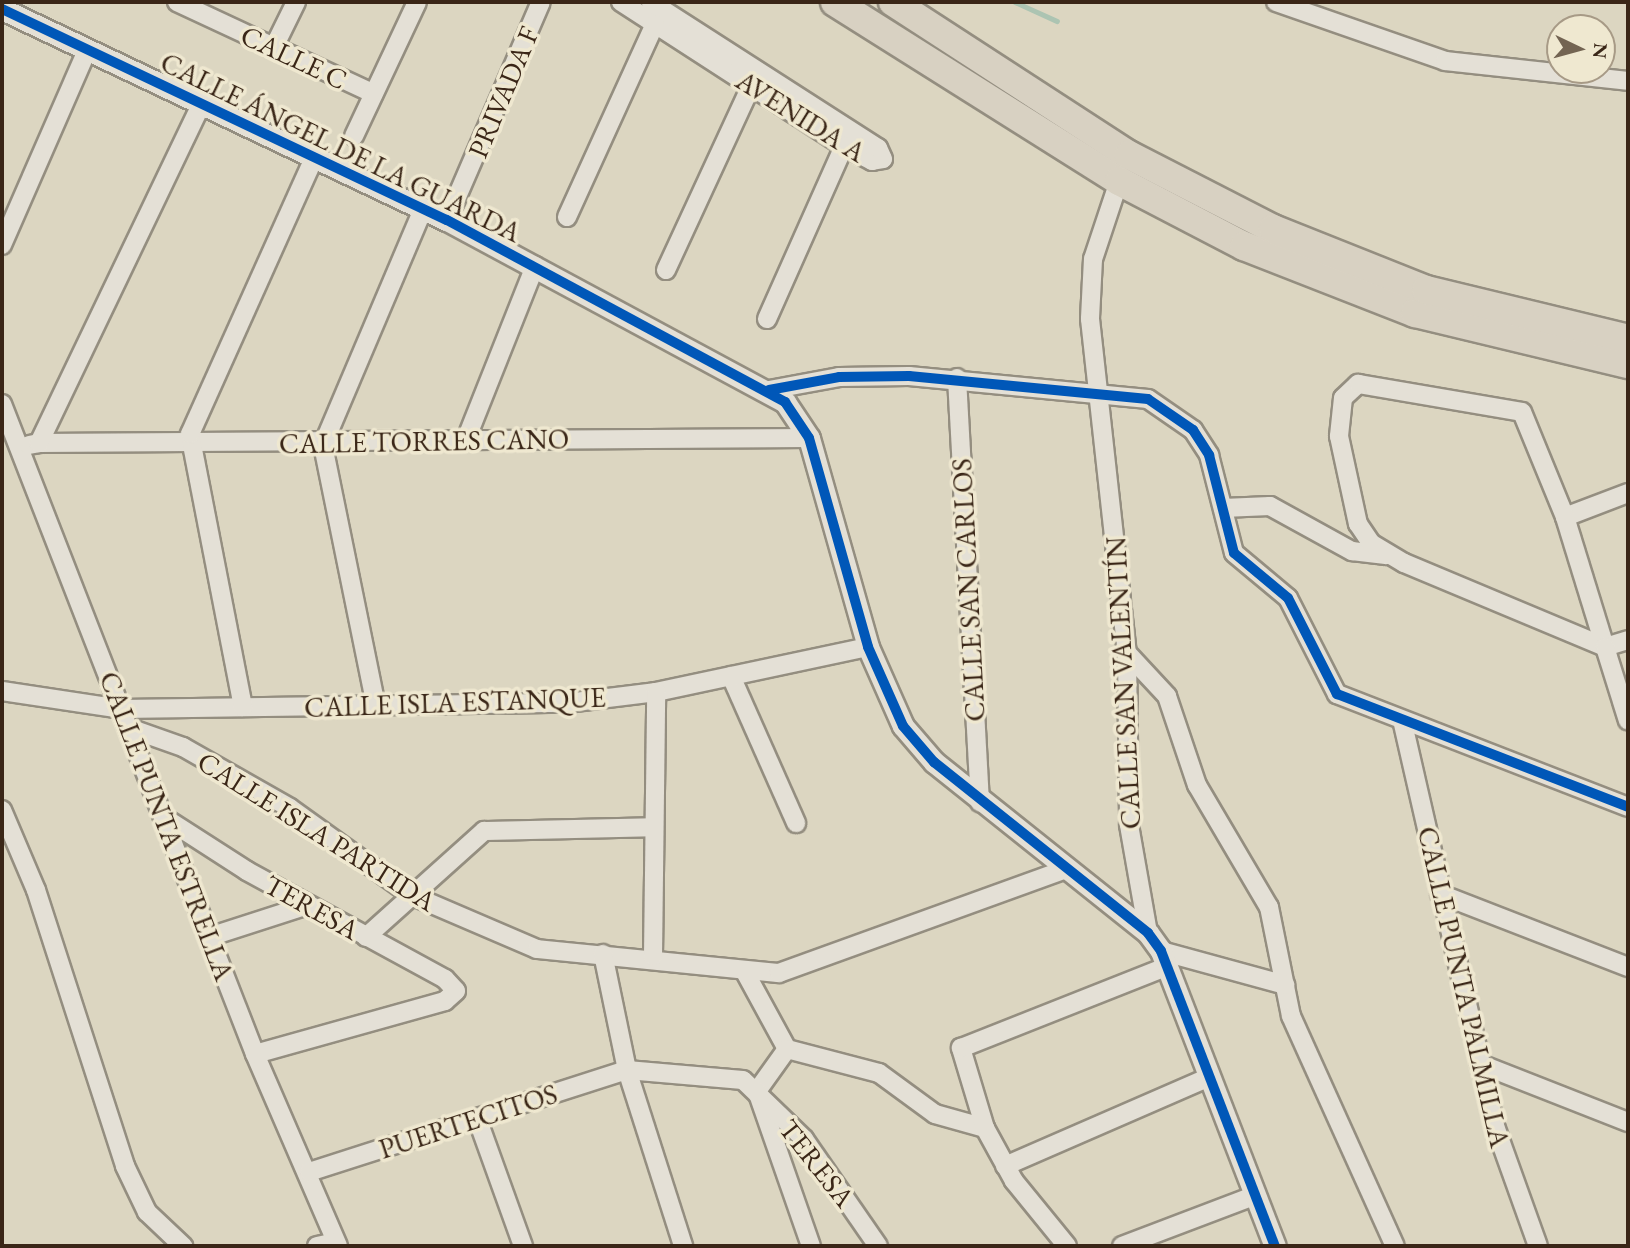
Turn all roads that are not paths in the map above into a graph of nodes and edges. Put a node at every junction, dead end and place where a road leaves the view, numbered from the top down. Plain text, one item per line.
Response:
1 (177, 2) edge
2 (296, 2) edge
3 (417, 2) edge
4 (541, 2) edge
5 (621, 2) edge
6 (651, 2) edge
7 (835, 2) edge
8 (892, 2) edge
9 (929, 2) edge
10 (1276, 2) edge
11 (2, 9) edge
12 (655, 24) junction
13 (949, 38) junction
14 (274, 47) junction
15 (87, 50) junction
16 (1628, 81) edge
17 (751, 86) junction
18 (374, 94) junction
19 (200, 107) junction
20 (354, 136) dead end
21 (844, 146) junction
22 (314, 158) junction
23 (1119, 181) junction
24 (423, 209) junction
25 (567, 217) dead end
26 (447, 220) junction
27 (2, 245) edge
28 (535, 266) junction
29 (666, 271) dead end
30 (767, 319) dead end
31 (1628, 339) edge
32 (1628, 364) edge
33 (957, 378) junction
34 (769, 390) junction
35 (1102, 390) junction
36 (2, 404) edge
37 (467, 437) junction
38 (809, 438) junction
39 (38, 443) junction
40 (191, 445) junction
41 (323, 445) junction
42 (18, 448) junction
43 (1628, 493) edge
44 (1223, 508) junction
45 (1565, 517) junction
46 (1387, 555) junction
47 (1628, 639) edge
48 (1605, 647) junction
49 (868, 648) junction
50 (1127, 653) junction
51 (731, 676) junction
52 (2, 691) edge
53 (656, 692) junction
54 (376, 706) junction
55 (243, 707) junction
56 (121, 709) junction
57 (1628, 721) edge
58 (1403, 724) junction
59 (132, 729) junction
60 (980, 802) junction
61 (1628, 807) edge
62 (2, 810) edge
63 (168, 820) junction
64 (796, 823) dead end
65 (654, 827) junction
66 (1066, 869) junction
67 (1440, 894) junction
68 (411, 895) junction
69 (308, 905) junction
70 (1148, 933) junction
71 (212, 936) junction
72 (366, 937) junction
73 (603, 954) junction
74 (653, 956) junction
75 (1165, 959) junction
76 (1628, 967) edge
77 (745, 972) junction
78 (1284, 985) junction
79 (787, 1049) junction
80 (255, 1054) junction
81 (1480, 1064) junction
82 (627, 1070) junction
83 (1210, 1077) junction
84 (757, 1091) junction
85 (477, 1118) junction
86 (1628, 1122) edge
87 (985, 1128) junction
88 (1005, 1166) junction
89 (309, 1172) junction
90 (1256, 1195) junction
91 (337, 1244) edge
92 (183, 1246) edge
93 (317, 1246) edge
94 (523, 1246) edge
95 (683, 1246) edge
96 (811, 1246) edge
97 (878, 1246) edge
98 (1067, 1246) edge
99 (1122, 1246) edge
100 (1275, 1246) edge
101 (1395, 1246) edge
102 (1538, 1246) edge

1 - 14 street, CALLE C
2 - 14 street
3 - 18 street
4 - 26 street, PRIVADA F
5 - 12 street, AVENIDA A
6 - 21 street, AVENIDA A
7 - 23 main road
8 - 13 main road
9 - 13 main road
10 - 16 street
11 - 15 street, CALLE ÁNGEL DE LA GUARDA
12 - 17 street, AVENIDA A
12 - 25 street
13 - 31 main road
14 - 18 street, CALLE C
15 - 19 street, CALLE ÁNGEL DE LA GUARDA
15 - 27 street
17 - 21 street, AVENIDA A
17 - 29 street
18 - 20 street
19 - 22 street, CALLE ÁNGEL DE LA GUARDA
19 - 39 street
21 - 30 street
22 - 24 street, CALLE ÁNGEL DE LA GUARDA
22 - 40 street
23 - 32 main road
23 - 35 street, CALLE SAN VALENTÍN
24 - 26 street, CALLE ÁNGEL DE LA GUARDA
24 - 41 street
26 - 28 street, CALLE ÁNGEL DE LA GUARDA
28 - 34 street, CALLE ÁNGEL DE LA GUARDA
28 - 37 street
33 - 34 street
33 - 35 street
33 - 60 street, CALLE SAN CARLOS
34 - 38 street
35 - 44 street
35 - 50 street, CALLE SAN VALENTÍN
36 - 42 street, CALLE PUNTA ESTRELLA
37 - 38 street, CALLE TORRES CANO
37 - 41 street, CALLE TORRES CANO
38 - 49 street
39 - 40 street, CALLE TORRES CANO
39 - 42 street, CALLE TORRES CANO
40 - 41 street, CALLE TORRES CANO
40 - 55 street
41 - 54 street
42 - 56 street, CALLE PUNTA ESTRELLA
43 - 45 street
44 - 46 street
44 - 58 street
45 - 46 street
45 - 48 street
46 - 48 street
47 - 48 street
48 - 57 street
49 - 51 street, CALLE ISLA ESTANQUE
49 - 60 street
50 - 70 street, CALLE SAN VALENTÍN
50 - 78 street
51 - 53 street, CALLE ISLA ESTANQUE
51 - 64 street
52 - 56 street, CALLE ISLA ESTANQUE
53 - 54 street, CALLE ISLA ESTANQUE
53 - 65 street
54 - 55 street, CALLE ISLA ESTANQUE
55 - 56 street, CALLE ISLA ESTANQUE
56 - 59 street, CALLE PUNTA ESTRELLA
58 - 61 street
58 - 67 street, CALLE PUNTA PALMILLA
59 - 63 street, CALLE PUNTA ESTRELLA
59 - 68 street, CALLE ISLA PARTIDA
60 - 66 street
62 - 92 street
63 - 69 street, TERESA
63 - 71 street, CALLE PUNTA ESTRELLA
65 - 68 street
65 - 74 street
66 - 70 street
66 - 77 street, CALLE ISLA PARTIDA
67 - 76 street
67 - 81 street, CALLE PUNTA PALMILLA
68 - 72 street
68 - 73 street, CALLE ISLA PARTIDA
69 - 71 street
69 - 72 street, TERESA
70 - 75 street
71 - 80 street, CALLE PUNTA ESTRELLA
72 - 80 street, TERESA
73 - 74 street, CALLE ISLA PARTIDA
73 - 82 street
74 - 77 street, CALLE ISLA PARTIDA
75 - 78 street
75 - 83 street
75 - 87 street
77 - 79 street
78 - 101 street
79 - 84 street
79 - 87 street
80 - 89 street, CALLE PUNTA ESTRELLA
81 - 86 street
81 - 102 street, CALLE PUNTA PALMILLA
82 - 84 street, TERESA
82 - 85 street, PUERTECITOS
82 - 95 street
83 - 88 street
83 - 90 street
84 - 96 street
84 - 97 street, TERESA
85 - 89 street, PUERTECITOS
85 - 94 street
87 - 88 street
88 - 98 street
89 - 91 street, CALLE PUNTA ESTRELLA
90 - 99 street
90 - 100 street
91 - 93 street

